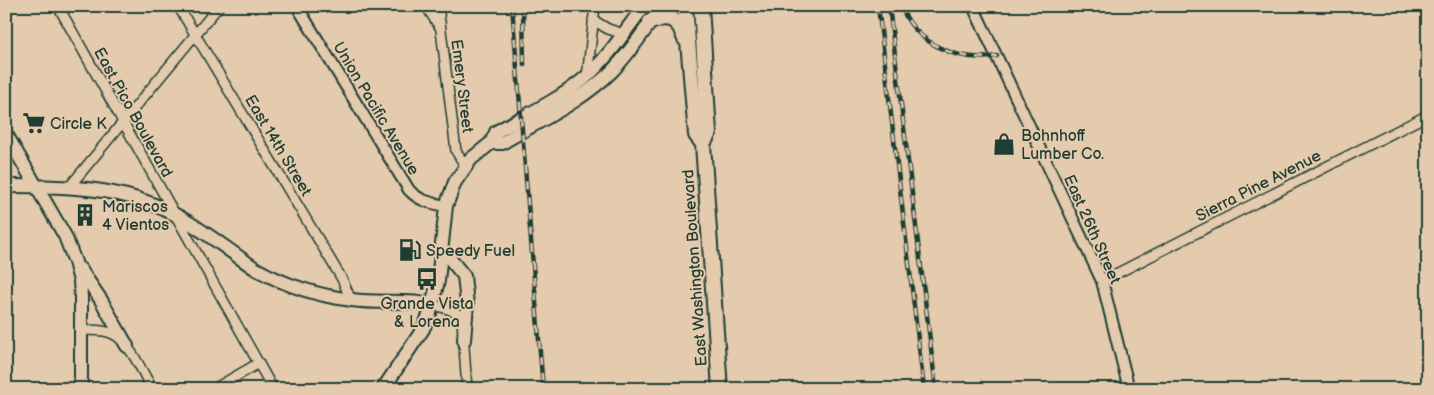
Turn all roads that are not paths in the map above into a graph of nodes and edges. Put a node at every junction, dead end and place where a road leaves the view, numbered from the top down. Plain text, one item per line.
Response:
1 (58, 6) edge
2 (178, 6) edge
3 (218, 6) edge
4 (298, 6) edge
5 (426, 6) edge
6 (438, 6) edge
7 (595, 6) edge
8 (644, 6) edge
9 (662, 6) edge
10 (685, 6) edge
11 (701, 6) edge
12 (973, 6) edge
13 (593, 20) junction
14 (650, 22) junction
15 (440, 28) junction
16 (195, 34) junction
17 (624, 34) junction
18 (688, 47) junction
19 (586, 77) junction
20 (593, 88) junction
21 (1428, 116) edge
22 (122, 122) junction
23 (6, 134) edge
24 (491, 143) junction
25 (703, 144) junction
26 (465, 166) junction
27 (6, 186) edge
28 (36, 186) junction
29 (70, 186) junction
30 (446, 206) junction
31 (173, 214) junction
32 (442, 248) junction
33 (75, 262) junction
34 (1102, 281) junction
35 (351, 300) junction
36 (433, 305) junction
37 (81, 330) junction
38 (464, 340) junction
39 (126, 346) junction
40 (259, 363) junction
41 (82, 389) edge
42 (152, 389) edge
43 (214, 389) edge
44 (273, 389) edge
45 (383, 389) edge
46 (468, 389) edge
47 (720, 389) edge
48 (1129, 389) edge

1 - 22 street, East Pico Boulevard
2 - 16 street, East 14th Street
3 - 16 street
4 - 30 street, Union Pacific Avenue
5 - 15 street
6 - 15 street, Emery Street
7 - 13 street
8 - 17 main road
9 - 14 main road
10 - 18 main road, East Washington Boulevard
11 - 25 main road, East Washington Boulevard
12 - 34 street, East 26th Street
13 - 17 street
13 - 19 street
14 - 18 main road
14 - 20 main road
15 - 26 street, Emery Street
16 - 22 street
16 - 35 street, East 14th Street
17 - 19 main road
18 - 25 main road, East Washington Boulevard
19 - 20 street
19 - 24 main road
20 - 24 main road
21 - 34 street, Sierra Pine Avenue
22 - 29 street
22 - 31 street, East Pico Boulevard
23 - 28 main road
24 - 26 main road
25 - 47 main road, East Washington Boulevard
26 - 30 main road
27 - 28 main road
28 - 29 main road
28 - 33 main road
29 - 31 main road
30 - 32 main road
31 - 35 main road
31 - 40 street, East Pico Boulevard
32 - 36 main road
32 - 38 main road
33 - 37 main road
33 - 39 main road
34 - 48 street, East 26th Street
35 - 36 main road
36 - 38 street
36 - 45 main road
37 - 39 street
37 - 41 main road
38 - 46 street
39 - 42 street
40 - 43 street
40 - 44 street, East Pico Boulevard

